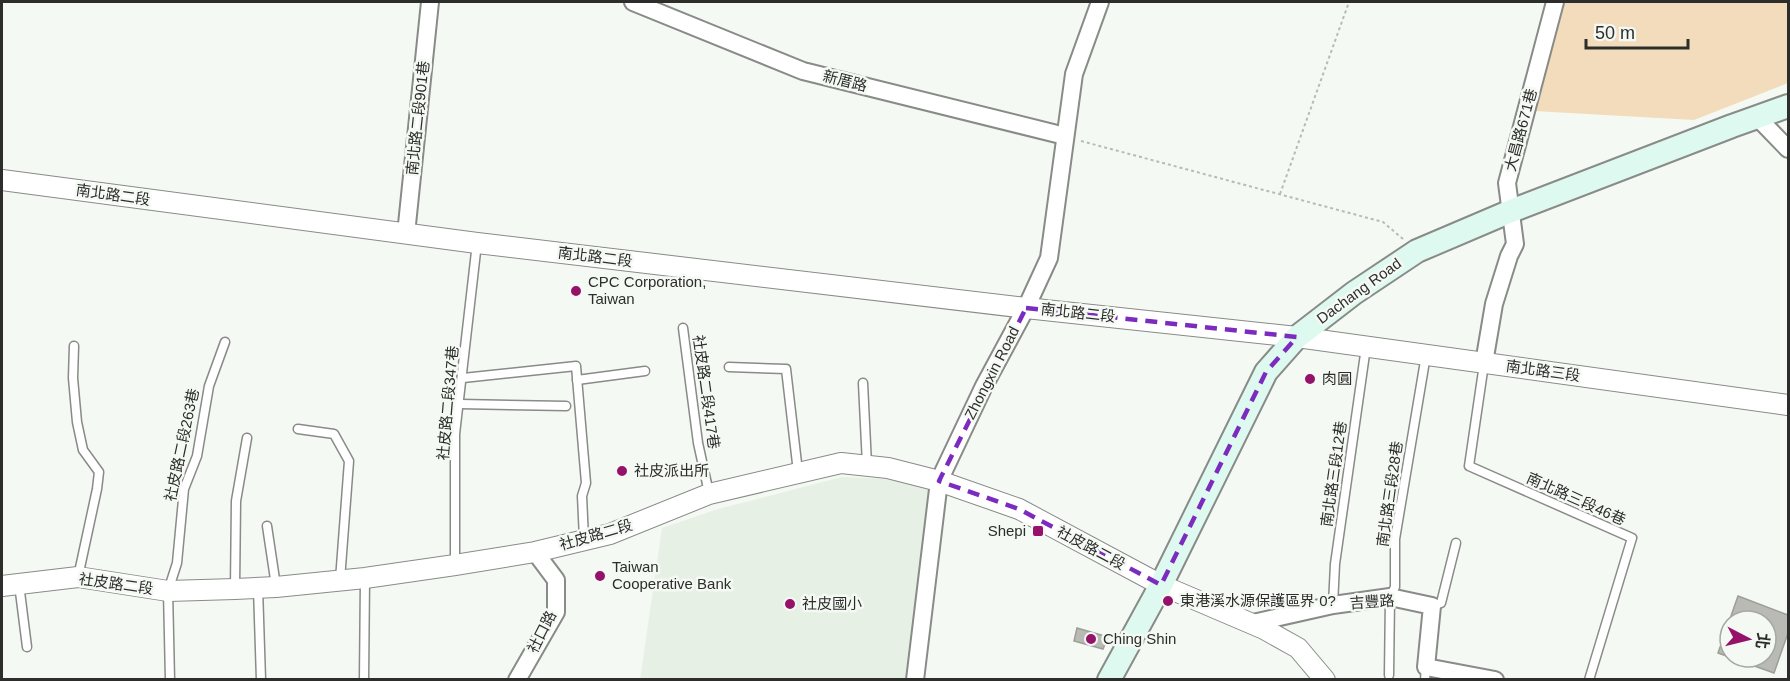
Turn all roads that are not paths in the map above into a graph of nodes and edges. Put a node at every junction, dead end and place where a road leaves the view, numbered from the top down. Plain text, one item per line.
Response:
1 (430, 2) edge
2 (633, 2) edge
3 (1100, 2) edge
4 (1555, 2) edge
5 (1788, 106) edge
6 (1758, 118) junction
7 (1065, 136) junction
8 (1788, 150) edge
9 (2, 180) edge
10 (1510, 211) junction
11 (406, 234) junction
12 (477, 243) junction
13 (1026, 308) junction
14 (683, 328) dead end
15 (1297, 337) junction
16 (225, 342) dead end
17 (74, 346) dead end
18 (1366, 347) junction
19 (1426, 354) junction
20 (1484, 363) junction
21 (729, 367) dead end
22 (645, 371) dead end
23 (463, 378) junction
24 (577, 380) junction
25 (863, 383) dead end
26 (460, 404) junction
27 (1788, 405) edge
28 (567, 406) dead end
29 (298, 429) dead end
30 (247, 438) dead end
31 (867, 466) junction
32 (798, 472) junction
33 (939, 481) junction
34 (709, 494) junction
35 (267, 526) dead end
36 (584, 540) junction
37 (1456, 543) dead end
38 (535, 552) junction
39 (455, 565) junction
40 (78, 577) junction
41 (365, 578) junction
42 (340, 580) junction
43 (10, 585) edge
44 (1161, 585) junction
45 (267, 587) junction
46 (236, 589) junction
47 (168, 591) junction
48 (1390, 597) junction
49 (1333, 605) junction
50 (1432, 606) junction
51 (1253, 623) junction
52 (27, 646) dead end
53 (1425, 673) edge
54 (1389, 675) dead end
55 (170, 680) edge
56 (261, 680) edge
57 (364, 680) edge
58 (517, 680) edge
59 (915, 680) edge
60 (1109, 680) edge
61 (1326, 680) edge
62 (1495, 680) edge
63 (1589, 680) edge

1 - 11 street, 南北路二段901巷
2 - 7 street, 新厝路
3 - 7 street, Zhongxin Road
4 - 10 street, 大昌路671巷
5 - 6 main road, Dachang Road
6 - 8 street
6 - 10 main road, Dachang Road
7 - 13 street, Zhongxin Road
9 - 11 street, 南北路二段
10 - 15 main road, Dachang Road
10 - 20 street, 大昌路671巷
11 - 12 street, 南北路二段
12 - 13 street, 南北路二段
12 - 23 lane, 社皮路二段347巷
13 - 15 street, 南北路二段
13 - 33 street, Zhongxin Road
14 - 34 lane, 社皮路二段417巷
15 - 18 street, 南北路三段
15 - 44 main road, Dachang Road
16 - 47 lane, 社皮路二段263巷
17 - 40 lane
18 - 19 street, 南北路三段
18 - 49 lane, 南北路三段12巷
19 - 20 street, 南北路三段
19 - 48 lane, 南北路三段28巷
20 - 27 street, 南北路三段
20 - 63 lane, 南北路三段46巷
21 - 32 lane
22 - 24 lane
23 - 24 lane
23 - 26 lane, 社皮路二段347巷
24 - 36 lane
25 - 31 lane
26 - 28 lane
26 - 39 lane, 社皮路二段347巷
29 - 42 lane
30 - 46 lane
31 - 32 street, 社皮路二段
31 - 33 street, 社皮路二段
32 - 34 street, 社皮路二段
33 - 44 street, 社皮路二段
33 - 59 street, Zhongxin Road
34 - 36 street, 社皮路二段
35 - 45 lane
36 - 38 street, 社皮路二段
37 - 50 lane
38 - 39 street, 社皮路二段
38 - 58 street, 社口路
39 - 41 street, 社皮路二段
40 - 43 street, 社皮路二段
40 - 47 street, 社皮路二段
41 - 42 street, 社皮路二段
41 - 57 lane
42 - 45 street, 社皮路二段
43 - 52 lane
44 - 51 street, 社皮路二段
44 - 60 main road, Dachang Road
45 - 46 street, 社皮路二段
45 - 56 lane
46 - 47 street, 社皮路二段
47 - 55 lane, 社皮路二段263巷
48 - 49 street, 吉豐路
48 - 50 street, 吉豐路
48 - 54 lane, 南北路三段28巷
49 - 51 street, 吉豐路
50 - 53 street
51 - 61 street, 社皮路二段
53 - 62 street

